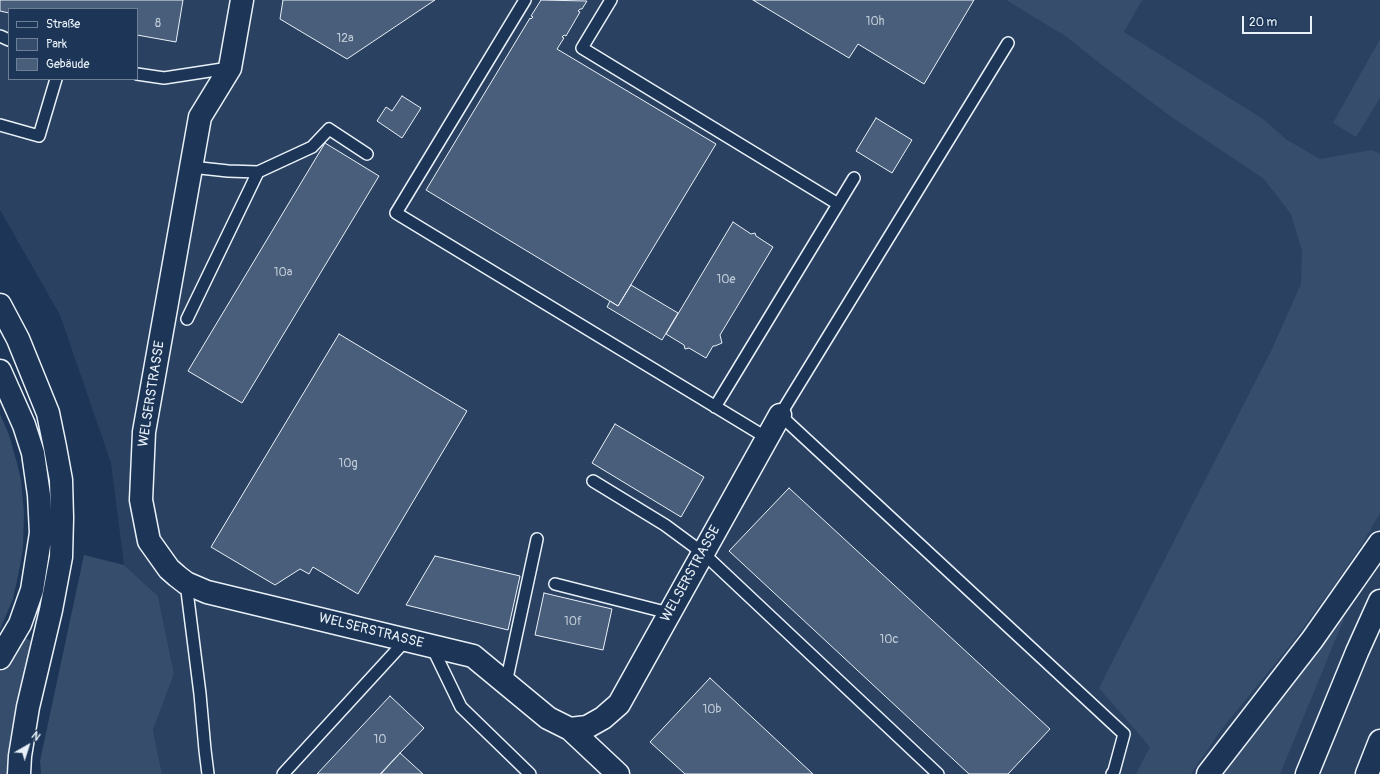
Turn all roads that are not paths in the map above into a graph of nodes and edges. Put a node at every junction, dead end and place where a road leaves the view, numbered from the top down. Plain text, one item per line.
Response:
1 (242, 0) edge
2 (525, 0) edge
3 (611, 0) edge
4 (1008, 43) dead end
5 (230, 68) junction
6 (138, 74) edge
7 (56, 80) edge
8 (0, 125) edge
9 (368, 154) dead end
10 (191, 167) junction
11 (258, 172) junction
12 (854, 178) dead end
13 (838, 204) junction
14 (0, 305) edge
15 (187, 319) dead end
16 (0, 371) edge
17 (715, 407) junction
18 (780, 415) junction
19 (767, 438) junction
20 (593, 481) dead end
21 (537, 539) dead end
22 (1380, 543) edge
23 (703, 553) junction
24 (186, 583) junction
25 (555, 584) dead end
26 (1380, 601) edge
27 (669, 613) junction
28 (406, 640) junction
29 (432, 646) junction
30 (0, 658) edge
31 (506, 683) junction
32 (570, 729) junction
33 (1380, 741) edge
34 (19, 774) edge
35 (208, 774) edge
36 (283, 774) edge
37 (530, 774) edge
38 (618, 774) edge
39 (938, 774) edge
40 (1112, 774) edge
41 (1208, 774) edge
42 (1307, 774) edge
43 (1367, 774) edge

1 - 5 main road, WELSERSTRASSE
2 - 17 lane
3 - 13 lane
4 - 18 lane
5 - 6 lane
5 - 10 main road, WELSERSTRASSE
7 - 8 lane
9 - 11 lane
10 - 11 lane
10 - 24 main road, WELSERSTRASSE
11 - 15 lane
12 - 13 lane
13 - 17 lane
14 - 34 main road
16 - 30 main road
17 - 19 lane
18 - 19 main road, WELSERSTRASSE
18 - 40 lane
19 - 23 main road, WELSERSTRASSE
20 - 23 lane
21 - 31 lane
22 - 41 main road
23 - 27 main road, WELSERSTRASSE
23 - 39 lane
24 - 28 main road, WELSERSTRASSE
24 - 35 lane
25 - 27 lane
26 - 42 main road
27 - 32 main road, WELSERSTRASSE
28 - 29 main road, WELSERSTRASSE
28 - 36 lane
29 - 31 main road, WELSERSTRASSE
29 - 37 lane
31 - 32 main road, WELSERSTRASSE
32 - 38 main road, WELSERSTRASSE
33 - 43 main road

